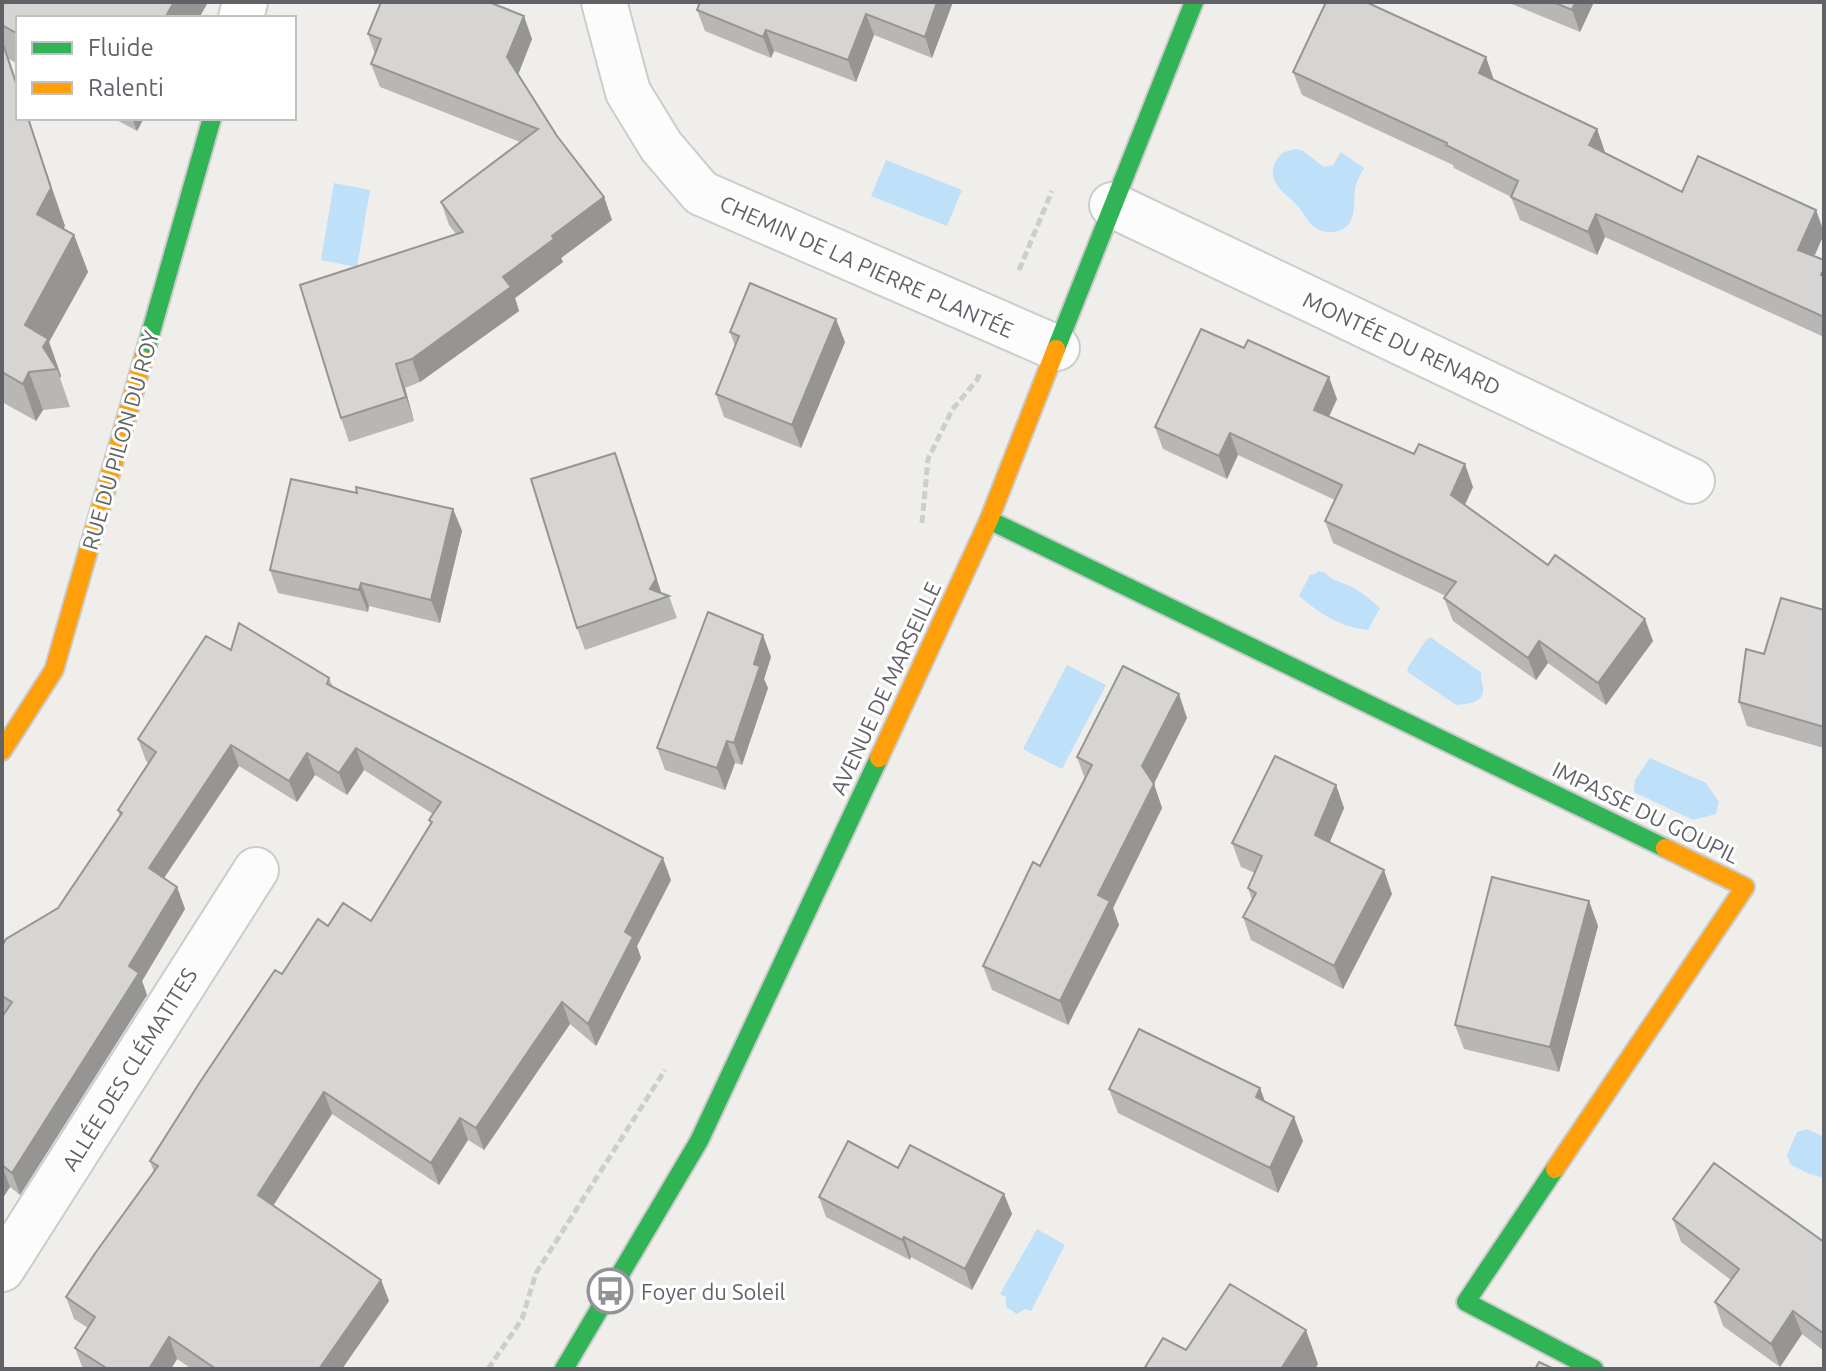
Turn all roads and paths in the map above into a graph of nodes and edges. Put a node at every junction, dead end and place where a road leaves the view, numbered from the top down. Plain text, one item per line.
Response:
1 (604, 2) edge
2 (1194, 2) edge
3 (211, 120) edge
4 (1053, 190) dead end
5 (1112, 205) junction
6 (999, 323) junction
7 (1057, 348) junction
8 (1692, 481) dead end
9 (989, 520) junction
10 (922, 525) dead end
11 (2, 751) edge
12 (256, 870) dead end
13 (672, 1061) dead end
14 (2, 1269) edge
15 (488, 1369) edge
16 (564, 1369) edge
17 (1594, 1369) edge

1 - 6 street, CHEMIN DE LA PIERRE PLANTÉE
2 - 5 street, AVENUE DE MARSEILLE
3 - 11 street, RUE DU PILON DU ROY
4 - 6 path
5 - 7 street, AVENUE DE MARSEILLE
5 - 8 street, MONTÉE DU RENARD
6 - 7 street, CHEMIN DE LA PIERRE PLANTÉE
6 - 10 path
7 - 9 street, AVENUE DE MARSEILLE
9 - 16 street, AVENUE DE MARSEILLE
9 - 17 street, IMPASSE DU GOUPIL
12 - 14 street, ALLÉE DES CLÉMATITES
13 - 15 path

